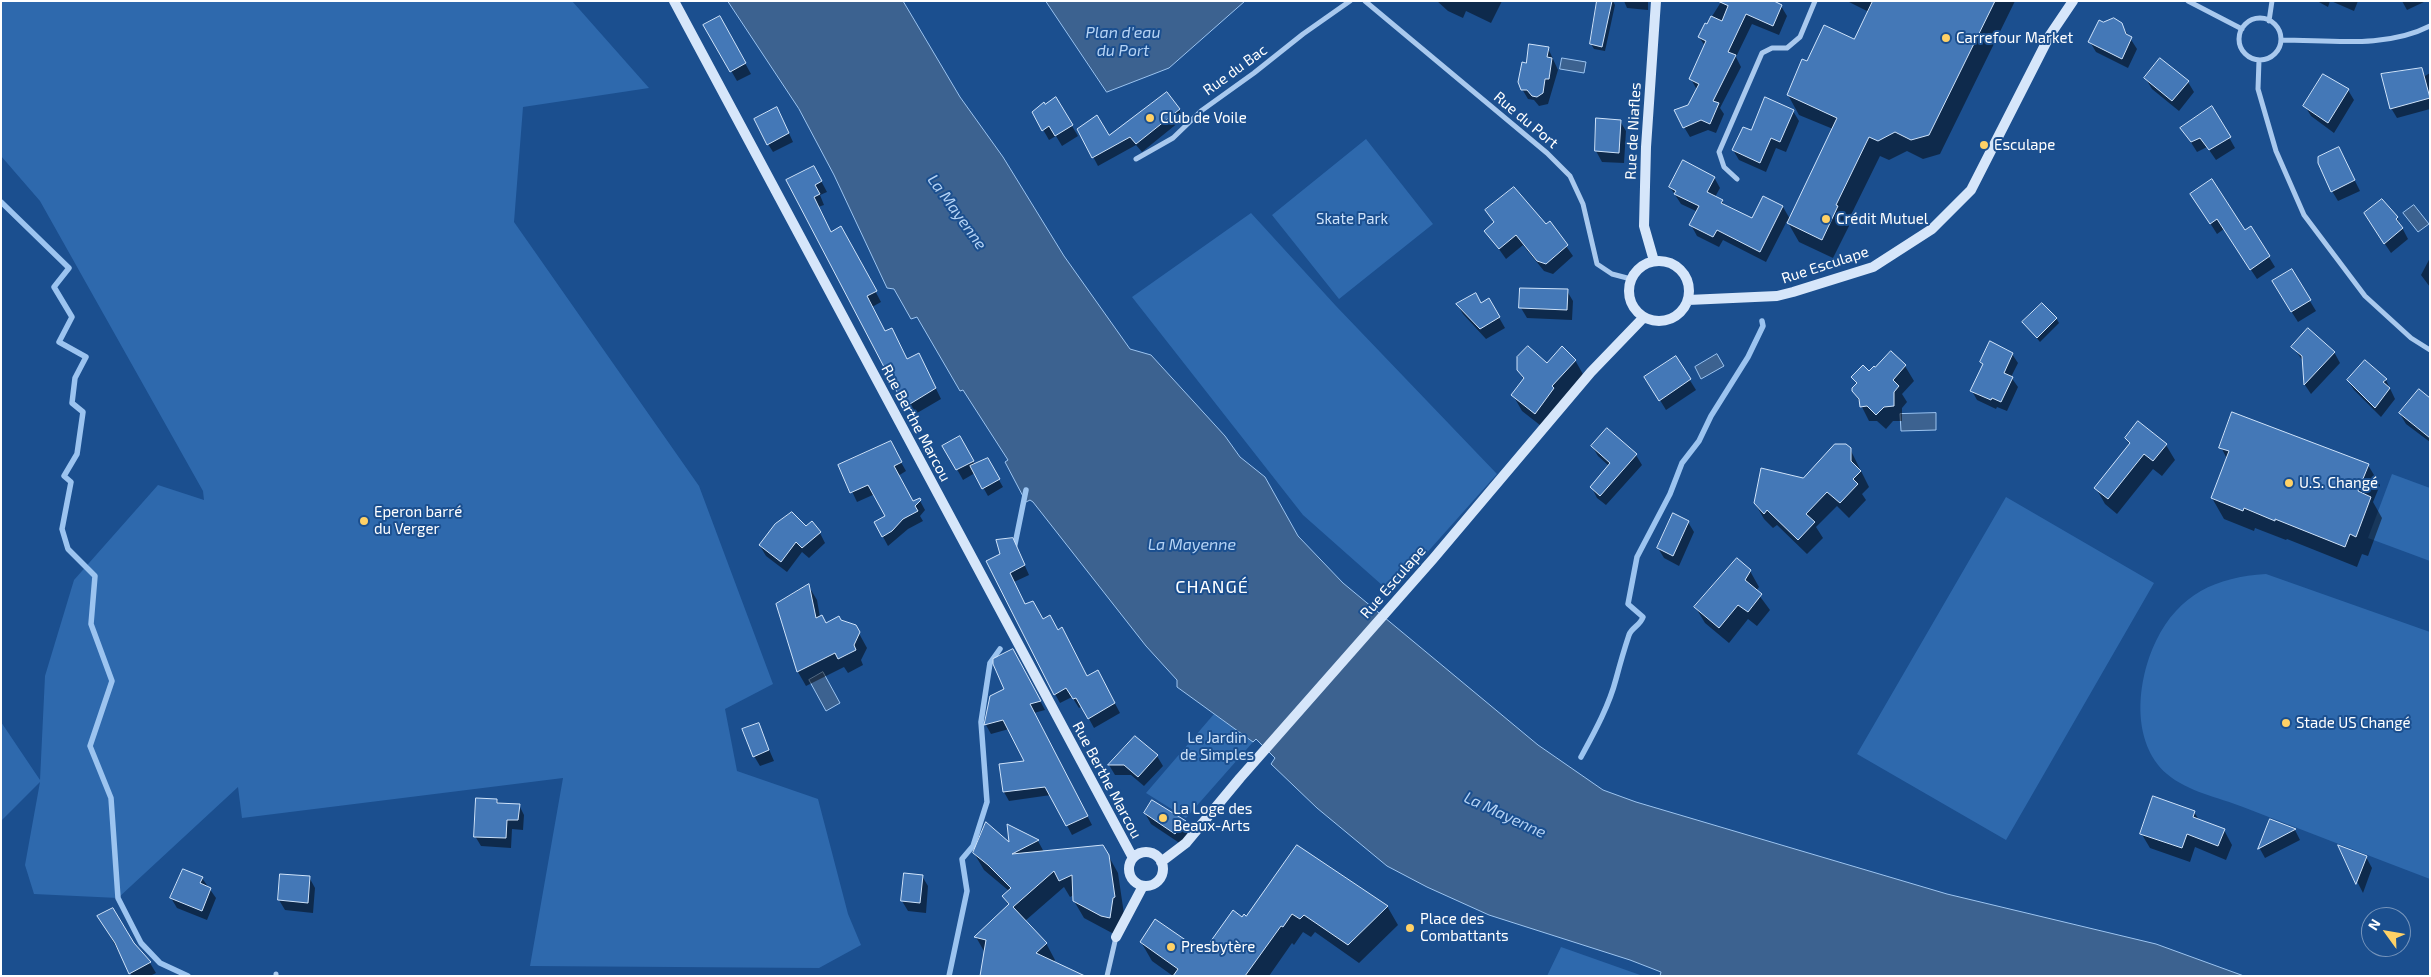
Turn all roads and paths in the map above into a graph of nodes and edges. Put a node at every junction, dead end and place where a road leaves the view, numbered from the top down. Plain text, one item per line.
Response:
1 (674, 1) edge
2 (1350, 1) edge
3 (1364, 1) edge
4 (1656, 1) edge
5 (1815, 1) edge
6 (2073, 1) edge
7 (2188, 1) edge
8 (2272, 1) edge
9 (2269, 20) junction
10 (2430, 26) edge
11 (2242, 29) junction
12 (2281, 40) junction
13 (2259, 60) junction
14 (1136, 159) dead end
15 (1737, 179) dead end
16 (1654, 261) junction
17 (1631, 279) junction
18 (1688, 300) junction
19 (1644, 317) junction
20 (2430, 350) edge
21 (1133, 858) junction
22 (1161, 862) junction
23 (1143, 886) junction
24 (1116, 937) joint
25 (1108, 976) edge

1 - 21 street, Rue Berthe Marcou
2 - 14 street, Rue du Bac
3 - 17 street, Rue du Port
4 - 16 street, Rue de Niafles
5 - 15 street
6 - 18 street, Rue Esculape
7 - 11 street
8 - 9 street
9 - 11 street
9 - 12 street
10 - 12 street
11 - 13 street
12 - 13 street
13 - 20 street
16 - 17 street
16 - 18 street
17 - 19 street
18 - 19 street
19 - 22 street, Rue Esculape
21 - 22 street
21 - 23 street
22 - 23 street
23 - 24 street
24 - 25 street

